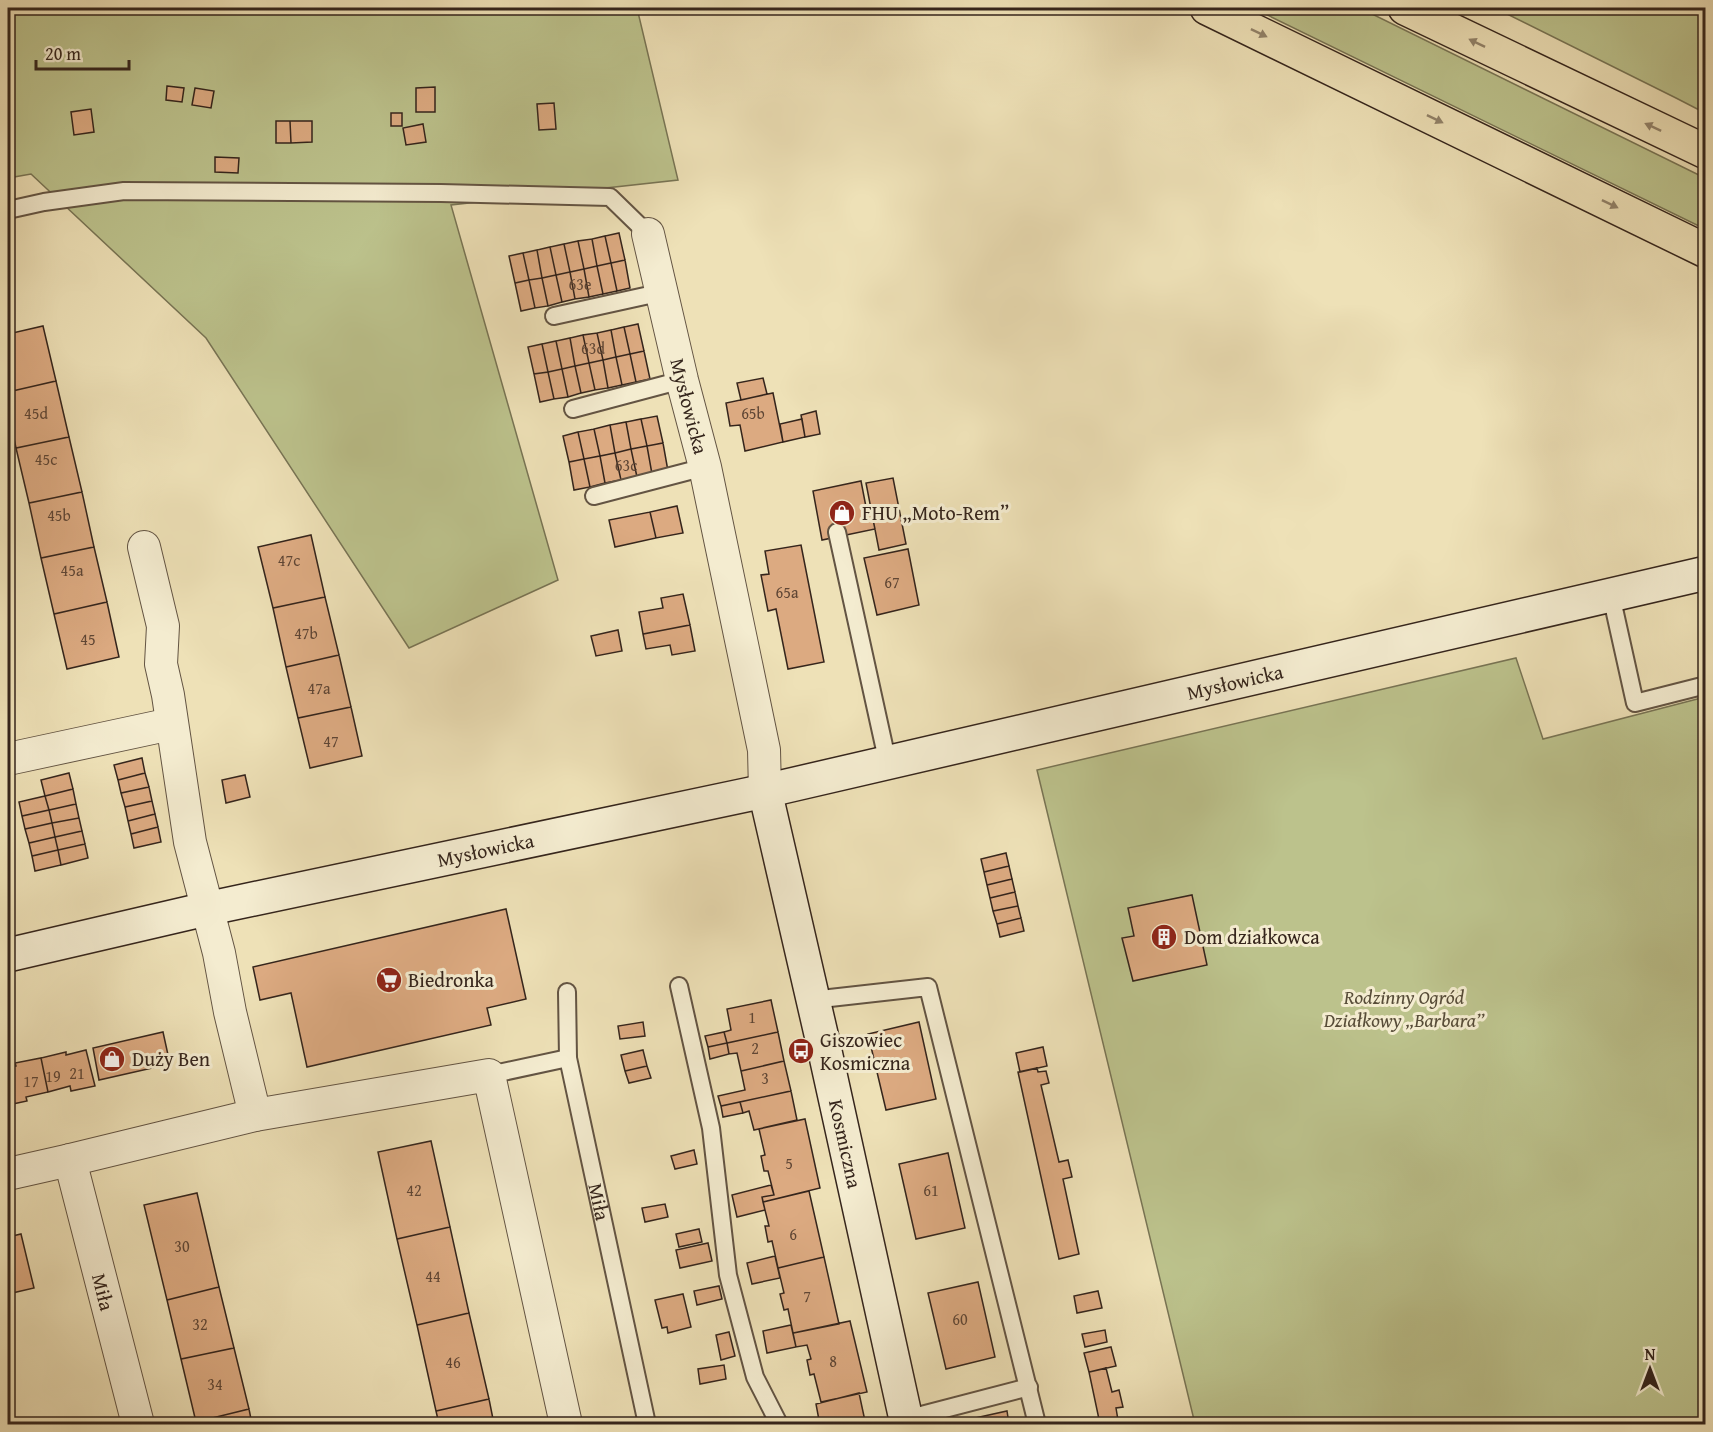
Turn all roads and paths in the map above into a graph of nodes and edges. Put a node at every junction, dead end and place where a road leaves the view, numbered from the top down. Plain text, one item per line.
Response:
1 (1207, 8) edge
2 (1405, 8) edge
3 (1706, 152) edge
4 (8, 210) edge
5 (648, 234) joint
6 (1706, 251) edge
7 (663, 292) junction
8 (554, 316) dead end
9 (682, 380) junction
10 (573, 409) dead end
11 (705, 468) junction
12 (594, 496) dead end
13 (837, 532) dead end
14 (144, 547) dead end
15 (1706, 573) edge
16 (1611, 595) junction
17 (1706, 685) edge
18 (171, 724) junction
19 (8, 759) edge
20 (888, 764) junction
21 (765, 791) junction
22 (206, 909) junction
23 (8, 955) edge
24 (679, 986) dead end
25 (567, 992) dead end
26 (812, 1000) junction
27 (568, 1058) junction
28 (489, 1075) junction
29 (255, 1115) junction
30 (70, 1160) junction
31 (8, 1174) edge
32 (1029, 1387) junction
33 (906, 1422) edge
34 (138, 1425) edge
35 (566, 1425) edge
36 (647, 1425) edge
37 (779, 1425) edge
38 (1037, 1425) edge

1 -> 6 highway
3 -> 2 highway
4 - 5 lane
5 - 7 street, Mysłowicka
7 - 8 lane
7 - 9 street, Mysłowicka
9 - 10 lane
9 - 11 street, Mysłowicka
11 - 12 lane
11 - 21 street, Mysłowicka
13 - 20 lane
14 - 18 street
15 - 16 street, Mysłowicka
16 - 17 lane
16 - 20 street, Mysłowicka
18 - 19 street
18 - 22 street
20 - 21 street, Mysłowicka
21 - 22 street, Mysłowicka
21 - 26 street, Kosmiczna
22 - 23 street, Mysłowicka
22 - 29 street
24 - 37 lane
25 - 27 lane, Miła
26 - 32 lane
26 - 33 street, Kosmiczna
27 - 28 lane
27 - 36 lane, Miła
28 - 29 street
28 - 35 street
29 - 30 street
30 - 31 street
30 - 34 street, Miła
32 - 33 lane
32 - 38 lane

